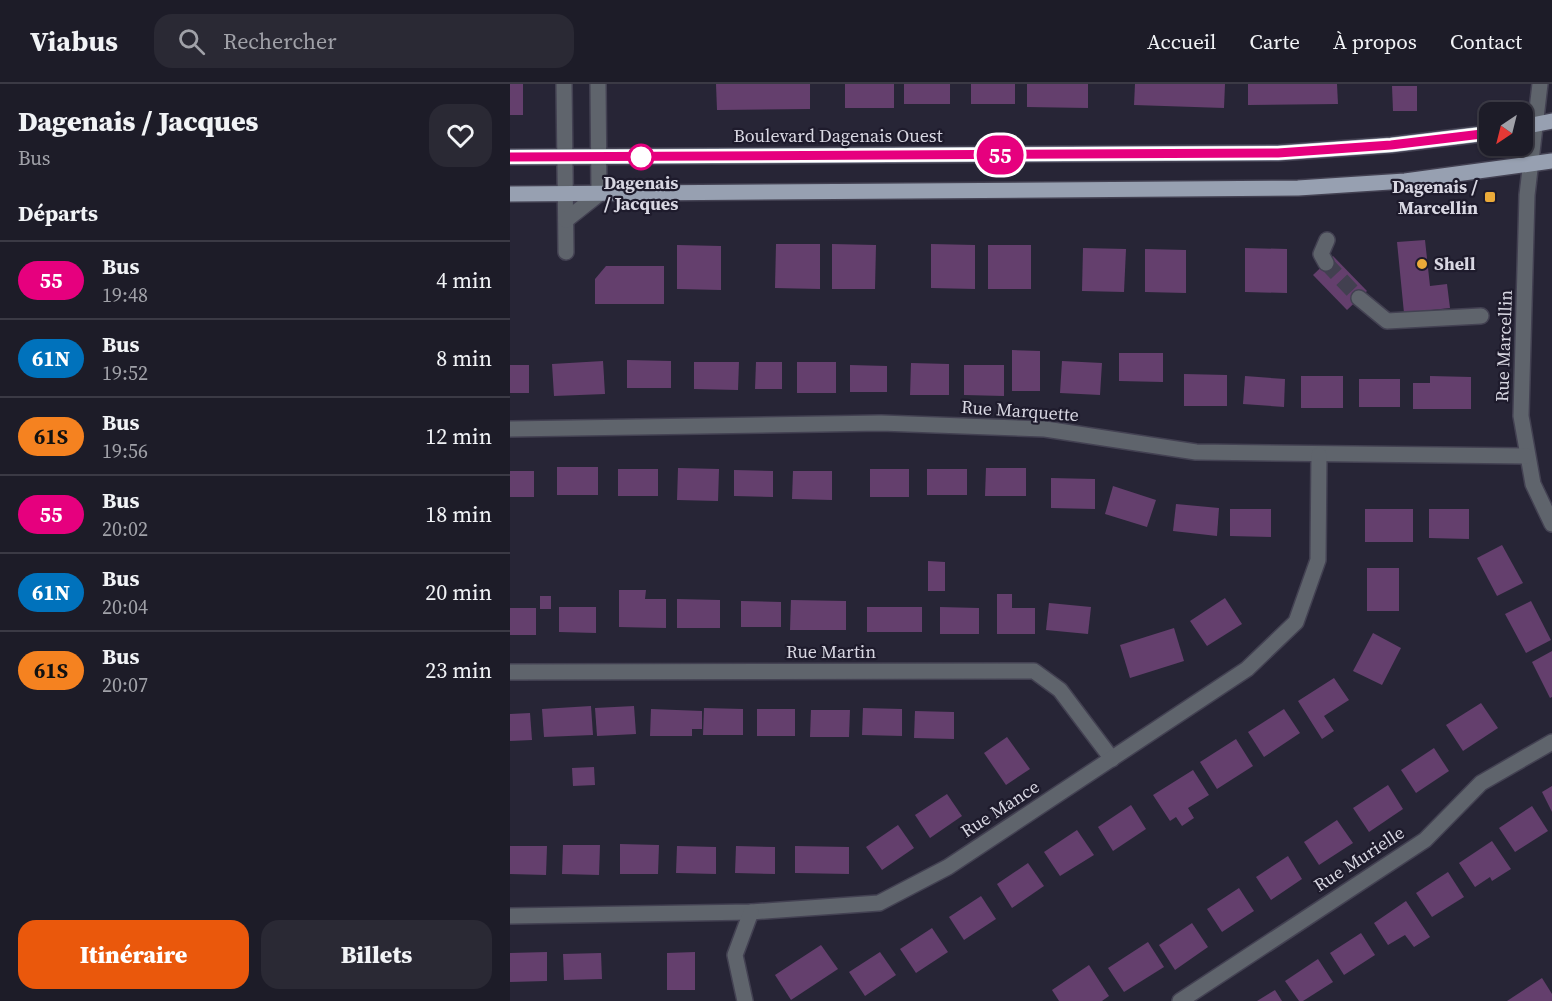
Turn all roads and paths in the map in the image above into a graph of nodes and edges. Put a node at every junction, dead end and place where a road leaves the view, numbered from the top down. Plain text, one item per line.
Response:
1 (564, 84) edge
2 (598, 84) edge
3 (1540, 84) edge
4 (1533, 111) edge
5 (1552, 121) edge
6 (1533, 125) edge
7 (1479, 134) edge
8 (1531, 156) edge
9 (565, 157) junction
10 (599, 157) junction
11 (510, 158) edge
12 (1552, 161) edge
13 (1531, 165) junction
14 (510, 194) edge
15 (565, 194) junction
16 (599, 194) junction
17 (566, 220) junction
18 (1327, 240) dead end
19 (566, 252) dead end
20 (1326, 263) dead end
21 (1359, 298) tunnel mouth
22 (1482, 316) dead end
23 (510, 429) edge
24 (1319, 455) junction
25 (1526, 456) junction
26 (1552, 524) edge
27 (510, 672) edge
28 (1552, 742) edge
29 (1112, 759) junction
30 (751, 912) junction
31 (510, 916) edge
32 (746, 1001) edge
33 (1180, 1001) edge

1 - 9 street
2 - 10 street
3 - 4 street
5 - 6 main road
7 - 10 main road, Boulevard Dagenais Ouest
8 - 13 street
9 - 10 main road, Boulevard Dagenais Ouest
9 - 11 main road, Boulevard Dagenais Ouest
9 - 15 street
10 - 16 street
12 - 13 main road
13 - 16 main road
13 - 25 street, Rue Marcellin
14 - 15 main road
15 - 16 main road
15 - 17 street
16 - 17 street
17 - 19 street
18 - 20 street
21 - 22 street
23 - 24 street, Rue Marquette
24 - 25 street, Rue Marquette
24 - 29 street, Rue Mance
25 - 26 street, Rue Marcellin
27 - 29 street, Rue Martin
28 - 33 street, Rue Murielle
29 - 30 street, Rue Mance
30 - 31 street, Rue Mance
30 - 32 street

